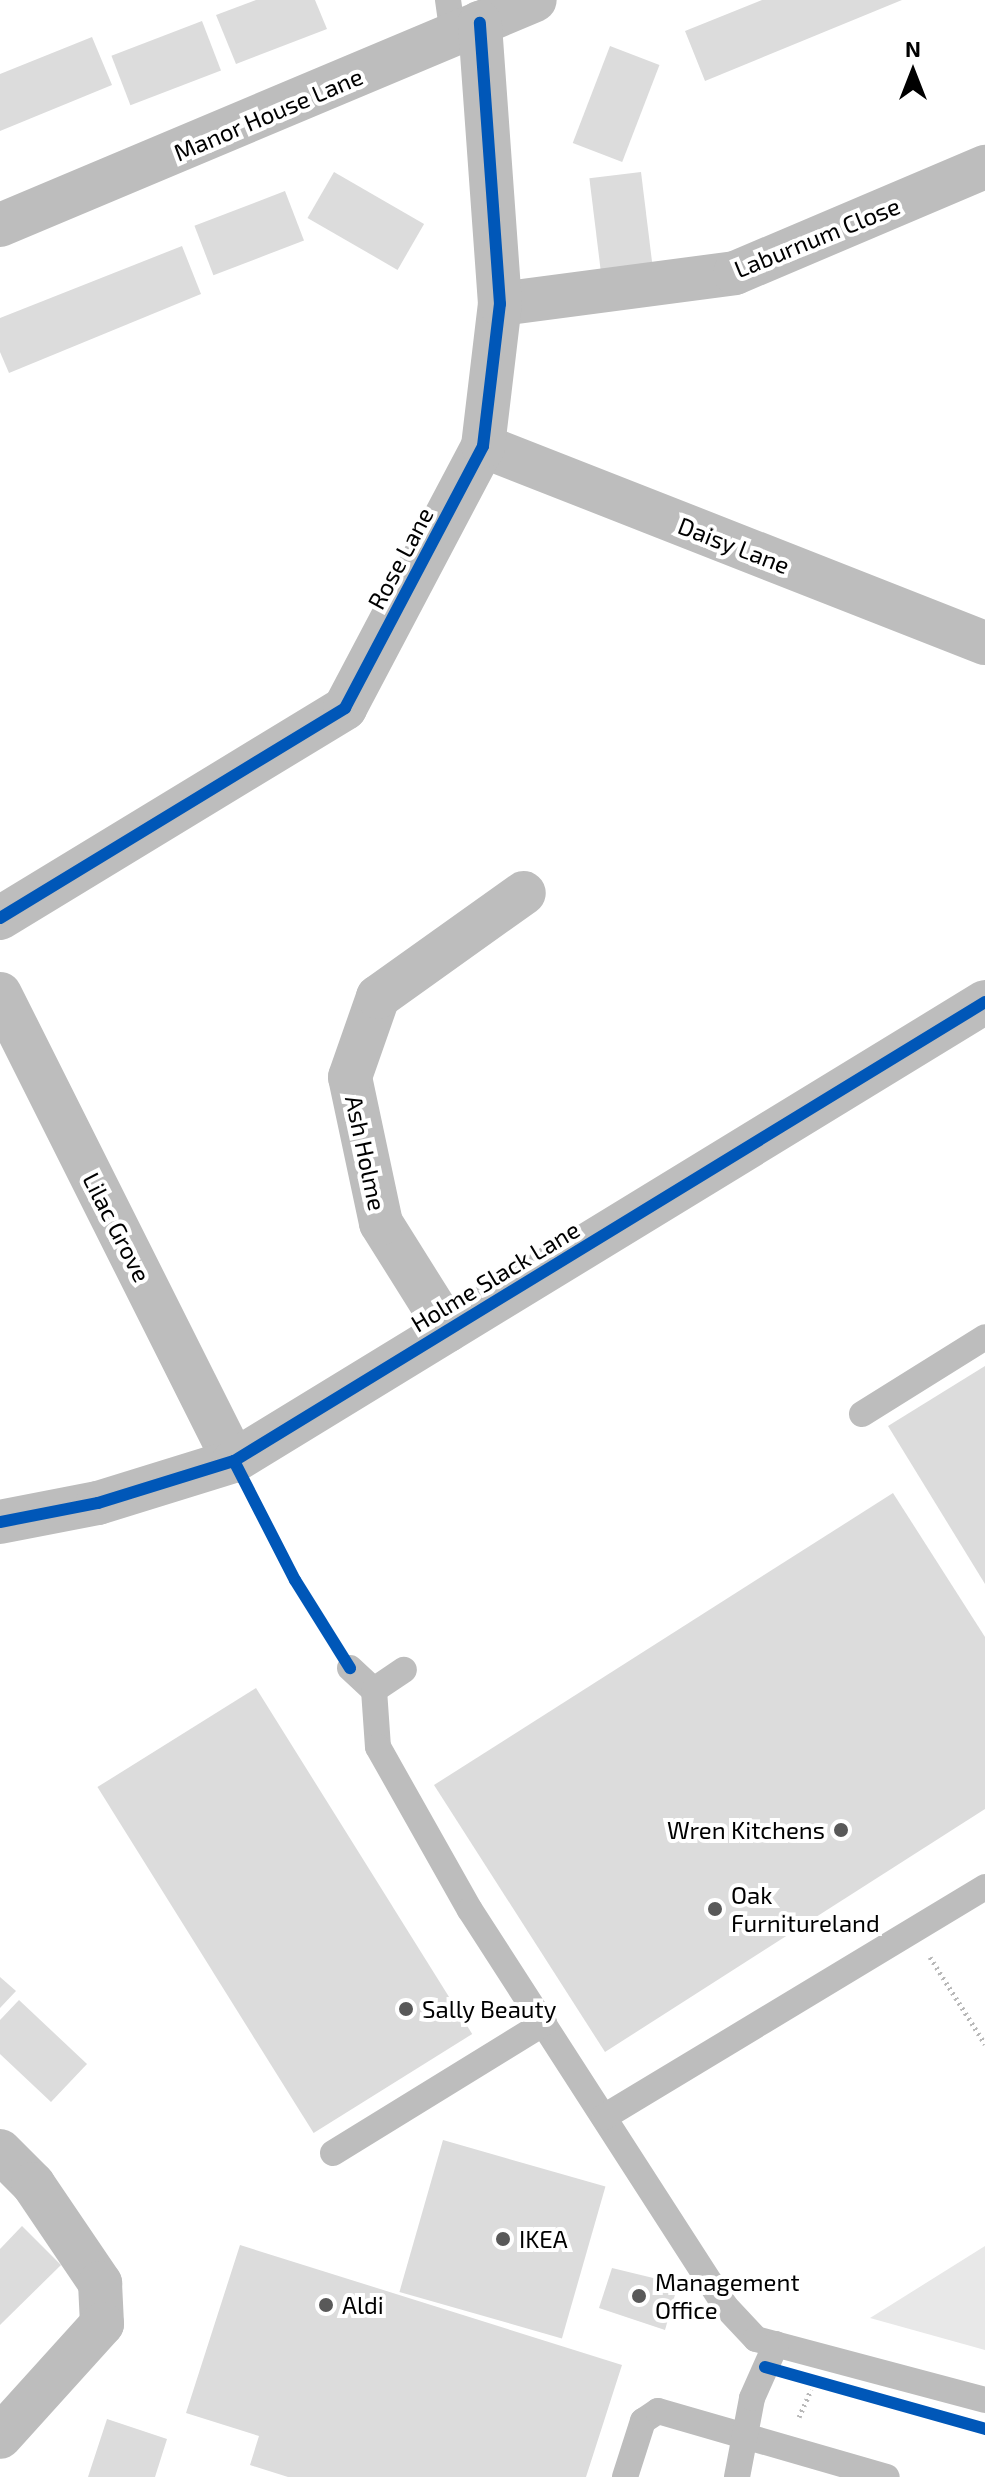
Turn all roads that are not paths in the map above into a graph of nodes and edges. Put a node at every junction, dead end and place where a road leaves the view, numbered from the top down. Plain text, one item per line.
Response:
1 (535, 0) edge
2 (460, 20) edge
3 (985, 167) edge
4 (0, 225) edge
5 (500, 304) junction
6 (483, 446) junction
7 (985, 643) edge
8 (524, 893) dead end
9 (0, 918) edge
10 (0, 994) edge
11 (985, 1002) edge
12 (448, 1330) junction
13 (985, 1337) edge
14 (862, 1414) dead end
15 (234, 1461) junction
16 (0, 1522) edge
17 (350, 1668) dead end
18 (404, 1670) dead end
19 (374, 1690) junction
20 (985, 1887) edge
21 (544, 2023) junction
22 (604, 2117) junction
23 (0, 2151) edge
24 (333, 2153) dead end
25 (770, 2356) junction
26 (985, 2400) edge
27 (744, 2433) junction
28 (0, 2437) edge
29 (625, 2477) edge
30 (737, 2477) edge
31 (887, 2477) edge

1 - 2 street, Manor House Lane
2 - 4 street, Manor House Lane
2 - 5 street, Rose Lane
3 - 5 street, Laburnum Close
5 - 6 street, Rose Lane
6 - 7 street, Daisy Lane
6 - 9 street, Rose Lane
8 - 12 street, Ash Holme
10 - 15 street, Lilac Grove
11 - 12 street, Holme Slack Lane
12 - 15 street, Holme Slack Lane
13 - 14 lane
15 - 16 street, Holme Slack Lane
17 - 19 lane
18 - 19 lane
19 - 21 lane
20 - 22 lane
21 - 22 lane
21 - 24 lane
22 - 25 lane
23 - 28 street
25 - 26 lane
25 - 27 lane
27 - 29 lane
27 - 30 lane
27 - 31 lane

